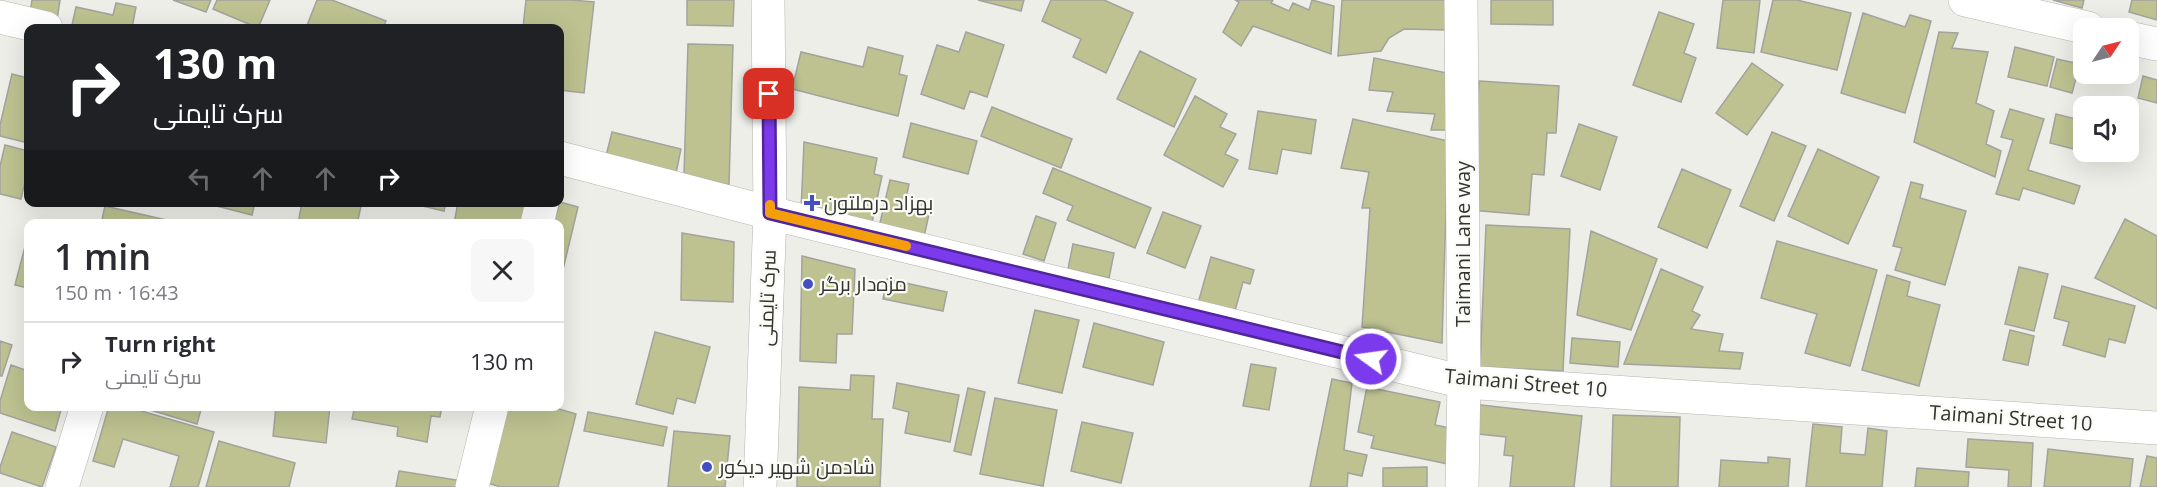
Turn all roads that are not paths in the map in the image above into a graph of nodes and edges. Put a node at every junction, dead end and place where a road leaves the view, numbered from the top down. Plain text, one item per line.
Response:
1 (768, 0) edge
2 (1461, 0) edge
3 (1965, 0) edge
4 (0, 17) edge
5 (29, 24) edge
6 (2073, 25) edge
7 (2139, 40) edge
8 (2157, 44) edge
9 (564, 159) edge
10 (770, 213) junction
11 (1464, 382) junction
12 (85, 411) edge
13 (491, 411) edge
14 (2157, 428) edge
15 (62, 487) edge
16 (472, 487) edge
17 (760, 487) edge
18 (1462, 487) edge

1 - 10 street, سرک تایمنی
2 - 11 street, Taimani Lane way
3 - 6 street
4 - 5 street
7 - 8 street
9 - 10 street, Taimani Street 10
10 - 11 street, Taimani Street 10
10 - 17 street, سرک تایمنی
11 - 14 street, Taimani Street 10
11 - 18 street, Taimani Lane way
12 - 15 street
13 - 16 street

